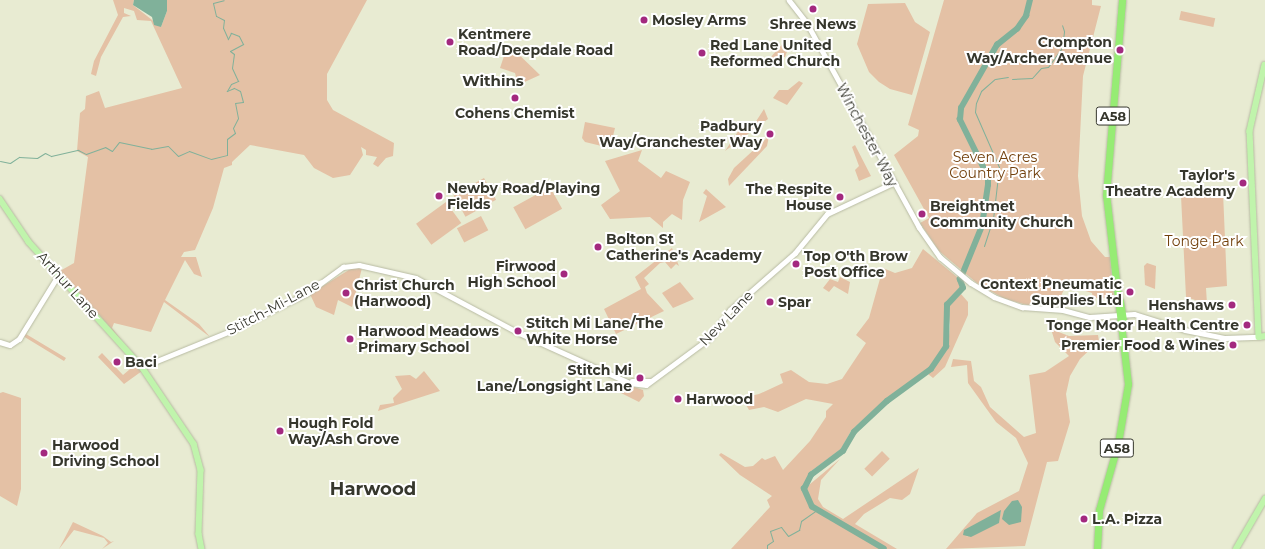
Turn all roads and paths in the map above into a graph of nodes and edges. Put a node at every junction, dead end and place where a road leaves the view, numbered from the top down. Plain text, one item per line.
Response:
1 (789, 0) edge
2 (1122, 0) edge
3 (1265, 65) edge
4 (893, 182) junction
5 (0, 199) edge
6 (59, 274) junction
7 (1121, 314) junction
8 (1262, 337) edge
9 (0, 342) edge
10 (142, 367) junction
11 (652, 380) joint
12 (1265, 499) edge
13 (202, 549) edge
14 (1097, 549) edge
15 (1236, 549) edge

1 - 4 street, Winchester Way
2 - 7 highway, A58
3 - 8 main road
4 - 7 street, Winchester Way
4 - 11 street, New Lane
5 - 6 main road, Arthur Lane
6 - 9 street
6 - 10 main road, Arthur Lane
7 - 8 street, Winchester Way
7 - 14 highway, A58
10 - 11 street, Stitch-Mi-Lane
10 - 13 main road, Arthur Lane
12 - 15 main road

